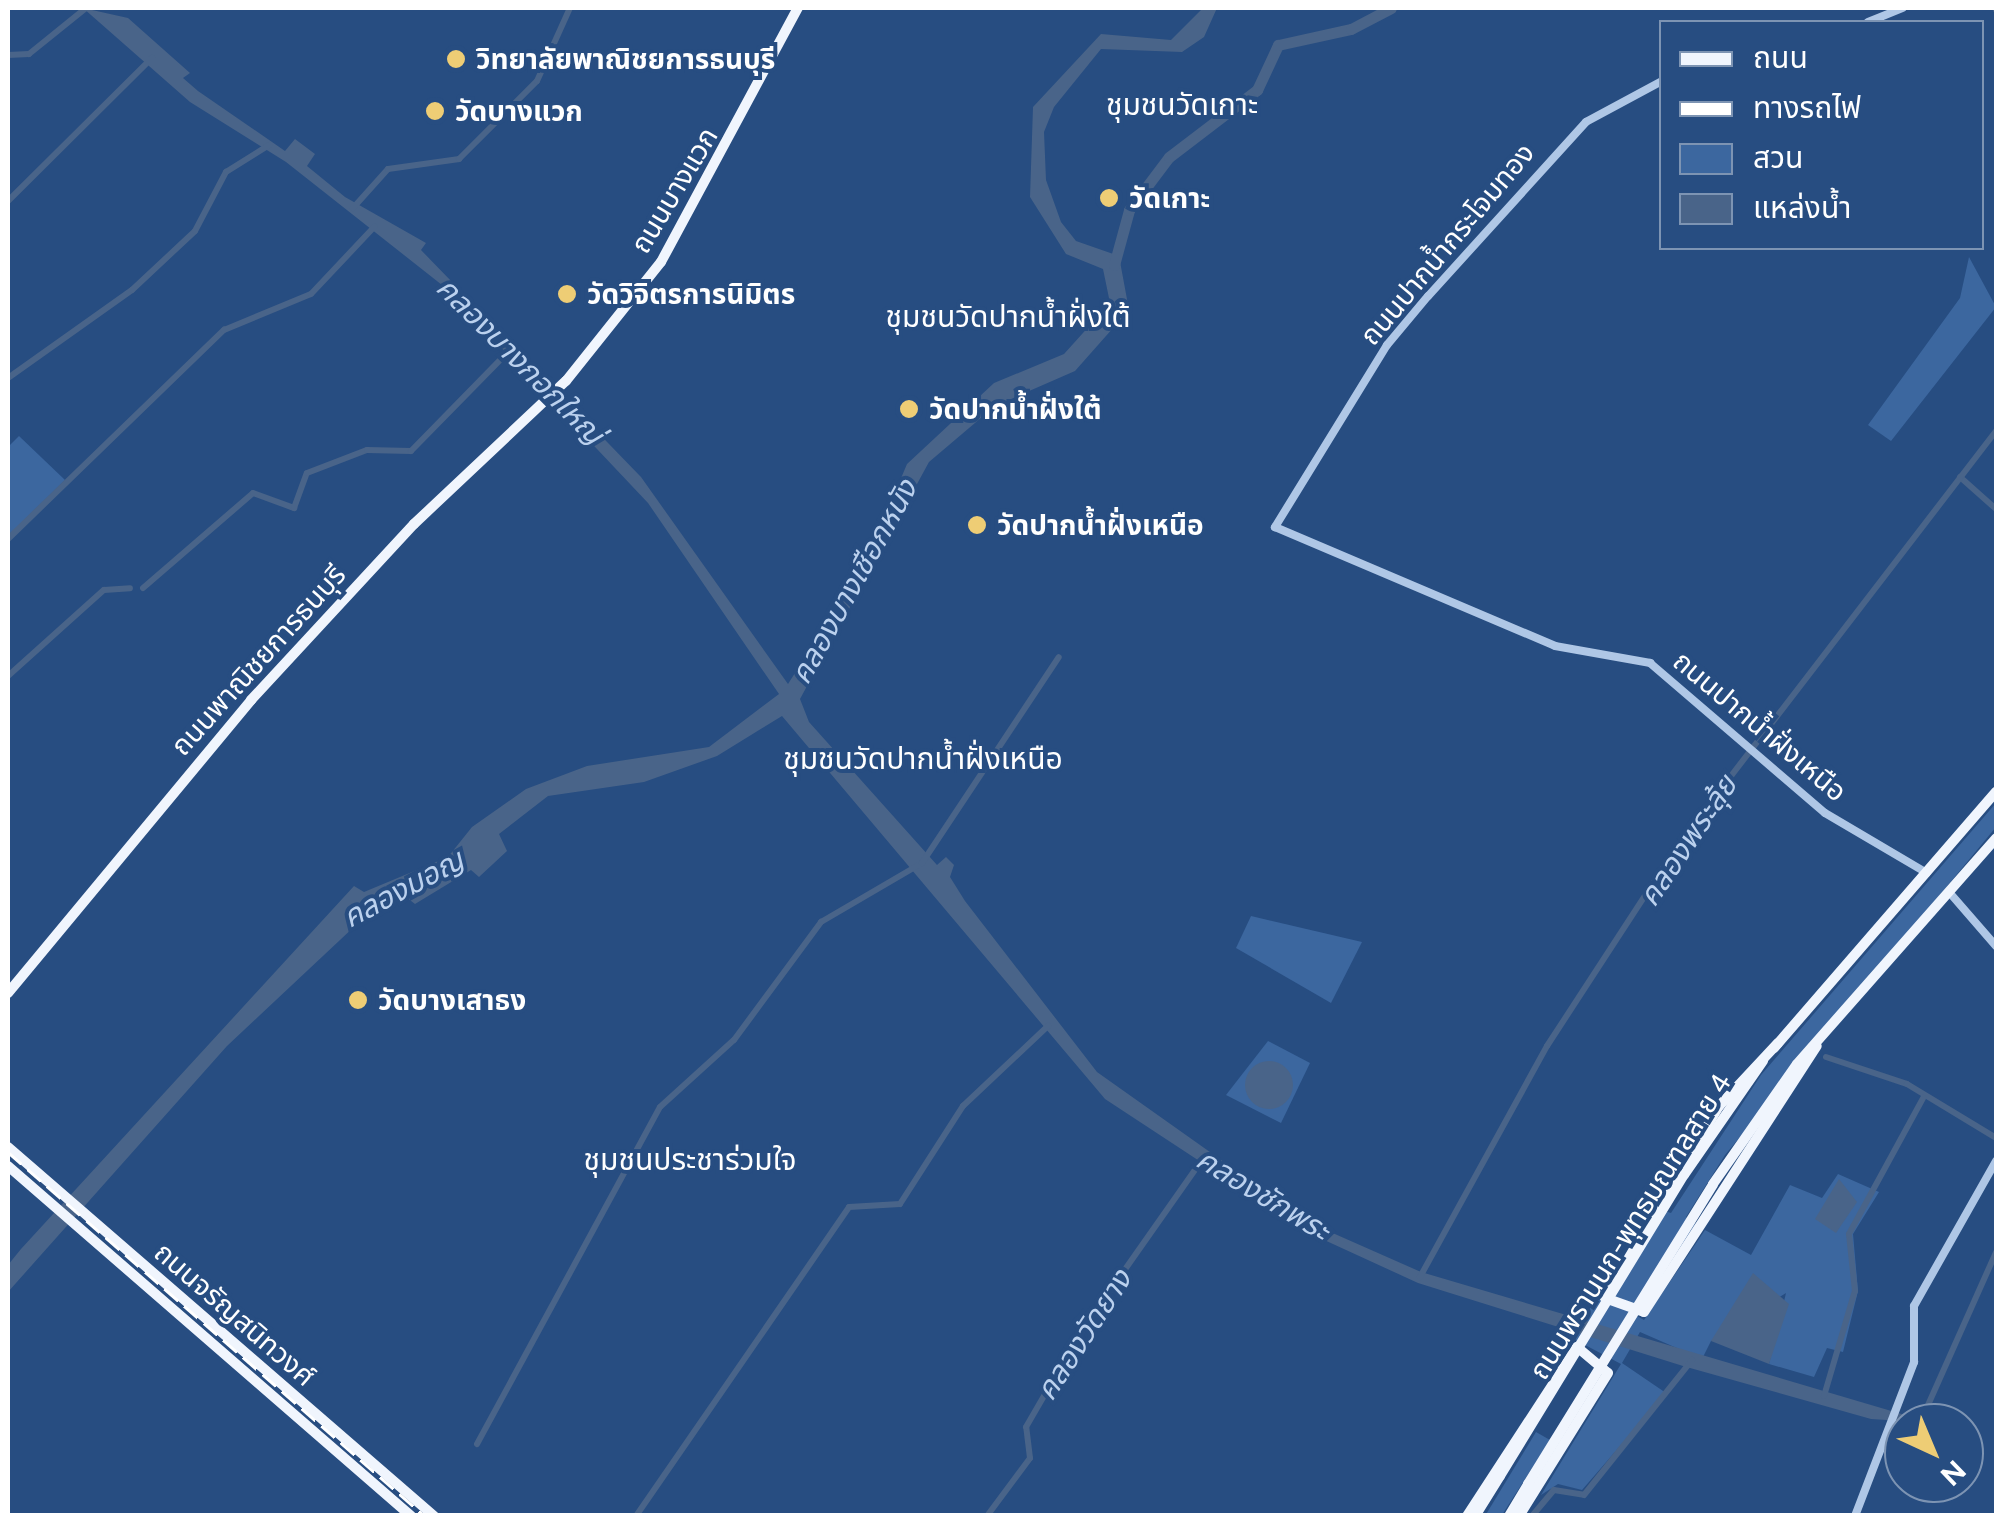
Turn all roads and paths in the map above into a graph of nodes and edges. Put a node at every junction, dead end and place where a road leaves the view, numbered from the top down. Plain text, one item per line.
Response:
1 (798, 8) edge
2 (1902, 8) edge
3 (1873, 20) edge
4 (1659, 83) edge
5 (566, 380) joint
6 (1275, 528) joint
7 (1996, 792) edge
8 (1996, 838) edge
9 (1927, 873) junction
10 (1949, 892) junction
11 (1996, 946) edge
12 (8, 993) edge
13 (1778, 1043) junction
14 (1817, 1046) junction
15 (8, 1147) edge
16 (1996, 1161) edge
17 (8, 1166) edge
18 (304, 1404) junction
19 (296, 1414) junction
20 (410, 1516) edge
21 (434, 1516) edge
22 (1467, 1516) edge
23 (1475, 1516) edge
24 (1509, 1516) edge
25 (1519, 1516) edge
26 (1854, 1516) edge

1 - 5 main road, ถนนบางแวก
2 - 3 street
4 - 6 street, ถนนปากน้ำกระโจมทอง
5 - 12 main road, ถนนพาณิชยการธนบุรี
6 - 9 street, ถนนปากน้ำฝั่งเหนือ
7 - 9 main road, ถนนพรานนก-พุทธมณฑลสาย 4
8 - 10 main road, ถนนพรานนก-พุทธมณฑลสาย 4
9 - 13 main road, ถนนพรานนก-พุทธมณฑลสาย 4
10 - 11 street
10 - 14 main road, ถนนพรานนก-พุทธมณฑลสาย 4
13 - 14 main road
13 - 23 main road, ถนนพรานนก-พุทธมณฑลสาย 4, bridge
14 - 24 main road, ถนนพรานนก-พุทธมณฑลสาย 4, bridge
15 - 18 main road, ถนนจรัญสนิทวงศ์
16 - 26 street
17 - 19 main road, ถนนจรัญสนิทวงศ์
18 - 19 main road
18 - 21 main road, ถนนจรัญสนิทวงศ์
19 - 20 main road, ถนนจรัญสนิทวงศ์
22 - 25 main road

